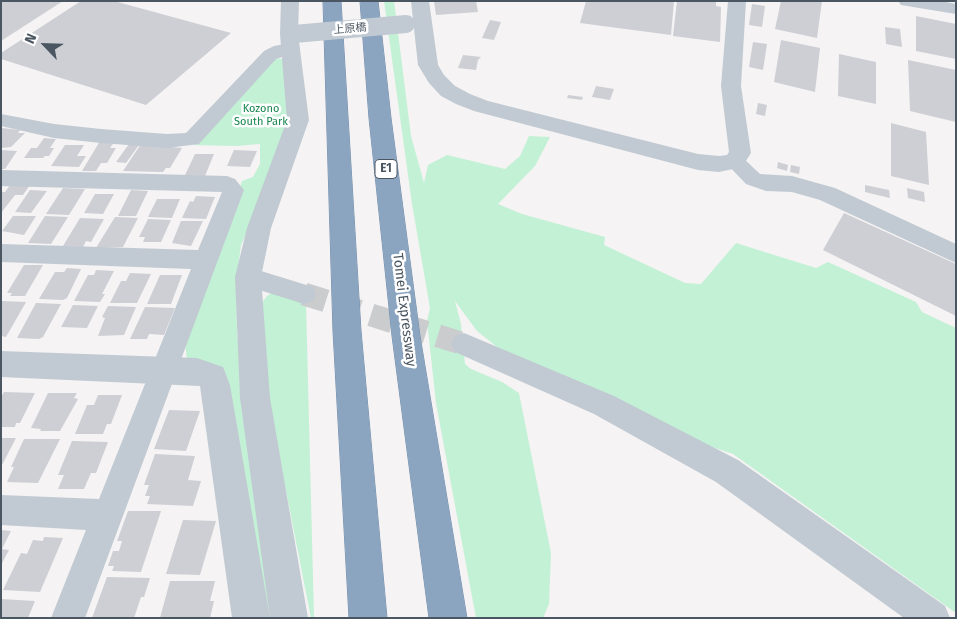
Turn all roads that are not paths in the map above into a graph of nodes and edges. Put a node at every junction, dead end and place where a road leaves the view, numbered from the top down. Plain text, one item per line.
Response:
1 (290, 1) edge
2 (369, 1) edge
3 (420, 1) edge
4 (737, 1) edge
5 (907, 1) edge
6 (332, 4) edge
7 (956, 9) edge
8 (414, 23) junction
9 (291, 39) junction
10 (1, 120) edge
11 (734, 162) junction
12 (1, 178) edge
13 (1, 253) edge
14 (956, 254) edge
15 (206, 260) junction
16 (248, 277) junction
17 (304, 294) tunnel mouth
18 (464, 344) tunnel mouth
19 (1, 364) edge
20 (165, 369) junction
21 (1, 510) edge
22 (107, 515) junction
23 (68, 618) edge
24 (251, 618) edge
25 (289, 618) edge
26 (368, 618) edge
27 (448, 618) edge
28 (933, 618) edge

1 - 9 street
2 - 27 highway, Tomei Expressway / E1
3 - 8 street
4 - 11 street
5 - 7 street
6 - 26 highway
8 - 9 street, 上原橋, bridge
8 - 11 street
9 - 10 street, 上原橋
9 - 16 street
11 - 14 street
12 - 15 street
13 - 15 street
15 - 20 street
16 - 17 street
16 - 25 street
18 - 28 street
19 - 20 street
20 - 22 street
20 - 24 street
21 - 22 street
22 - 23 street

